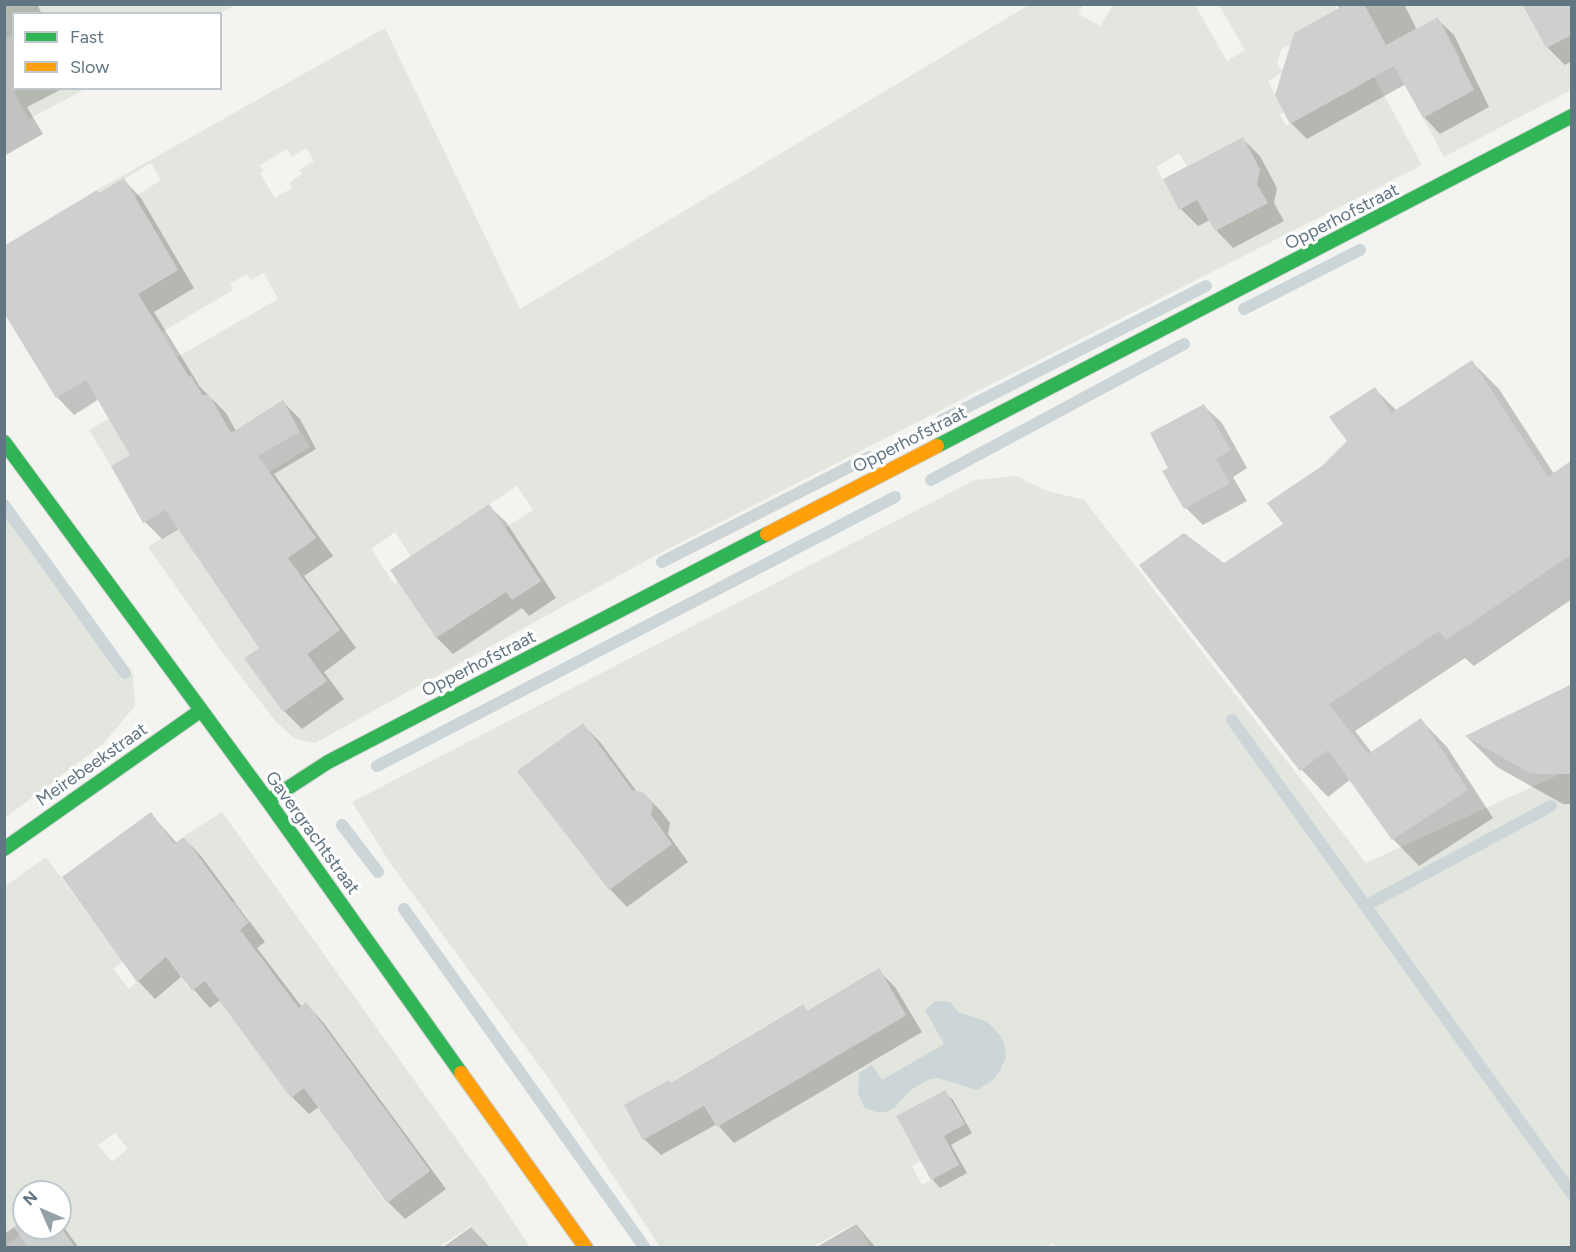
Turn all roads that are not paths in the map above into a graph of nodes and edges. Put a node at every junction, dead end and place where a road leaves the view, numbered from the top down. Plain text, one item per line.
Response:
1 (1572, 116) edge
2 (4, 442) edge
3 (200, 711) junction
4 (268, 801) junction
5 (4, 849) edge
6 (586, 1248) edge

1 - 4 street, Opperhofstraat
2 - 3 street, Gavergrachtstraat
3 - 4 street, Gavergrachtstraat
3 - 5 street, Meirebeekstraat
4 - 6 street, Gavergrachtstraat

